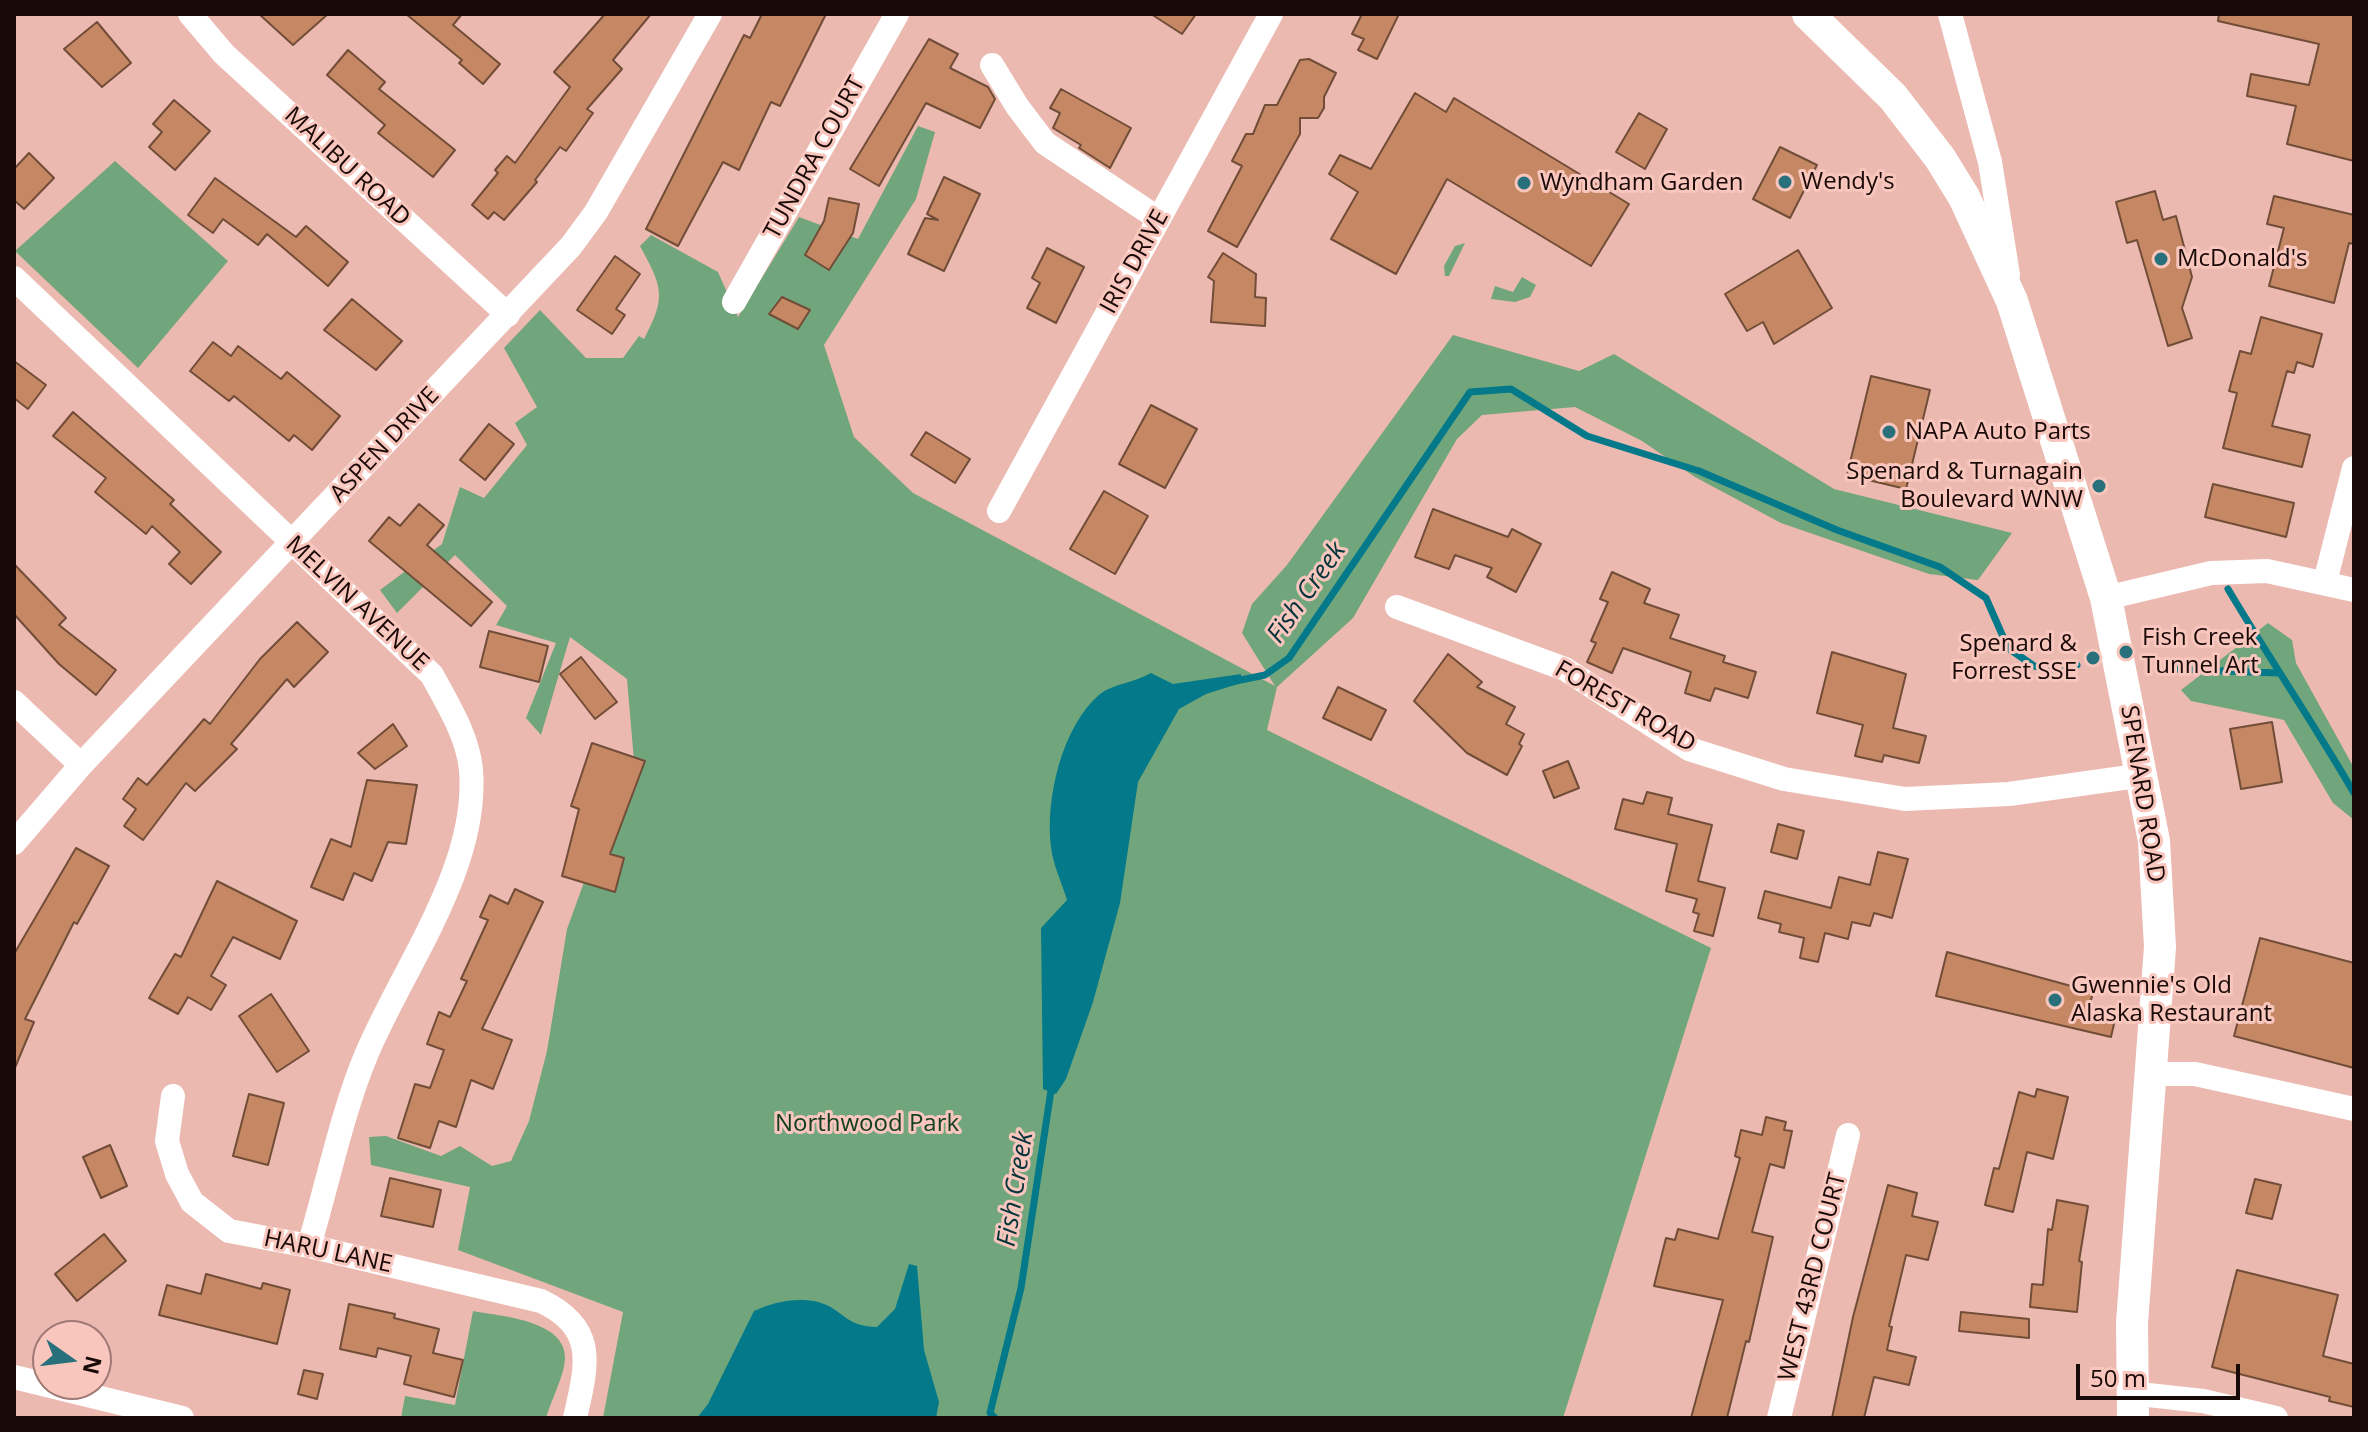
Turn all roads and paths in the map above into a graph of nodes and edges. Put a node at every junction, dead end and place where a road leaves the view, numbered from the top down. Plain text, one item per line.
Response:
1 (190, 14) edge
2 (710, 14) edge
3 (897, 14) edge
4 (1271, 14) edge
5 (1808, 14) edge
6 (1950, 14) edge
7 (992, 65) dead end
8 (1990, 162) junction
9 (1954, 182) junction
10 (1159, 219) junction
11 (14, 278) edge
12 (2012, 301) junction
13 (734, 302) dead end
14 (508, 315) junction
15 (2354, 468) edge
16 (999, 511) dead end
17 (292, 543) junction
18 (2325, 582) junction
19 (2354, 590) edge
20 (2106, 598) junction
21 (1397, 607) dead end
22 (14, 702) edge
23 (81, 765) junction
24 (2144, 775) junction
25 (14, 843) edge
26 (2153, 1074) junction
27 (173, 1096) dead end
28 (2354, 1109) edge
29 (1848, 1135) dead end
30 (309, 1246) junction
31 (14, 1377) edge
32 (2131, 1406) edge
33 (182, 1418) edge
34 (575, 1418) edge
35 (1779, 1418) edge
36 (2276, 1418) edge

1 - 14 street, MALIBU ROAD
2 - 14 street, ASPEN DRIVE
3 - 13 street, TUNDRA COURT
4 - 10 street, IRIS DRIVE
5 - 9 main road, SPENARD ROAD
6 - 8 street
7 - 10 street
8 - 9 street
8 - 12 street
9 - 12 main road, SPENARD ROAD
10 - 16 street, IRIS DRIVE
11 - 17 street, MELVIN AVENUE
12 - 20 main road, SPENARD ROAD
14 - 17 street, ASPEN DRIVE
15 - 18 street
17 - 23 street, ASPEN DRIVE
17 - 30 street, MELVIN AVENUE
18 - 19 street
18 - 20 street
20 - 24 main road, SPENARD ROAD
21 - 24 street, FOREST ROAD
22 - 23 street
23 - 25 street, ASPEN DRIVE
24 - 26 main road, SPENARD ROAD
26 - 28 street
26 - 32 main road, SPENARD ROAD
27 - 30 street, HARU LANE
29 - 35 street, WEST 43RD COURT
30 - 34 street, HARU LANE
31 - 33 street
32 - 36 street

